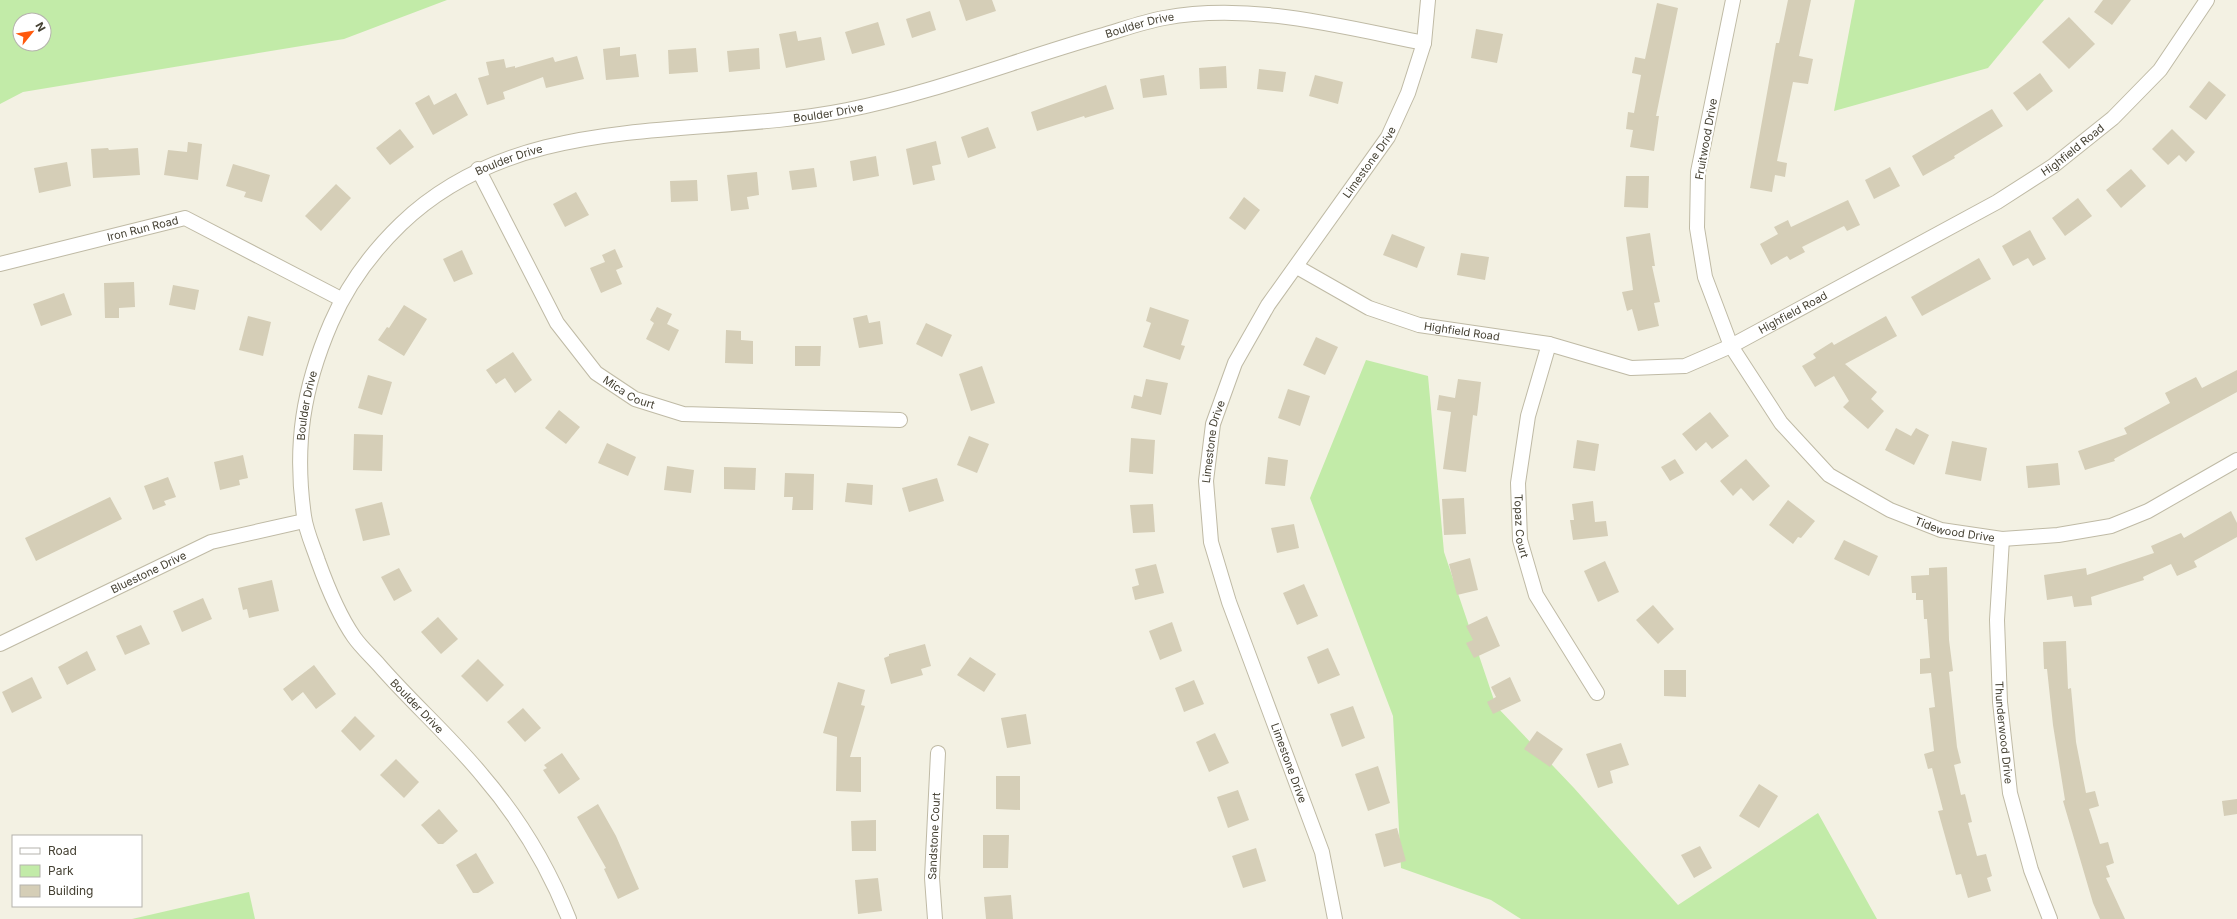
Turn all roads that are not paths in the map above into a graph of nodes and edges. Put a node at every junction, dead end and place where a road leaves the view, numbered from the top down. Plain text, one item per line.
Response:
1 (1428, 0) edge
2 (1733, 0) edge
3 (2208, 0) edge
4 (1424, 43) junction
5 (478, 169) junction
6 (0, 264) edge
7 (1297, 267) junction
8 (342, 299) junction
9 (1549, 344) junction
10 (1731, 346) junction
11 (900, 420) dead end
12 (2237, 460) edge
13 (304, 521) junction
14 (2002, 539) junction
15 (0, 644) edge
16 (1596, 693) dead end
17 (938, 753) dead end
18 (569, 919) edge
19 (935, 919) edge
20 (1335, 919) edge
21 (2050, 919) edge

1 - 4 street, Limestone Drive
2 - 10 street, Fruitwood Drive
3 - 10 street, Highfield Road
4 - 5 street, Boulder Drive
4 - 7 street, Limestone Drive
5 - 8 street, Boulder Drive
5 - 11 street, Mica Court
6 - 8 street, Iron Run Road
7 - 9 street, Highfield Road
7 - 20 street, Limestone Drive
8 - 13 street, Boulder Drive
9 - 10 street, Highfield Road
9 - 16 street, Topaz Court
10 - 14 street, Tidewood Drive
12 - 14 street, Tidewood Drive
13 - 15 street, Bluestone Drive
13 - 18 street, Boulder Drive
14 - 21 street, Thunderwood Drive
17 - 19 street, Sandstone Court

